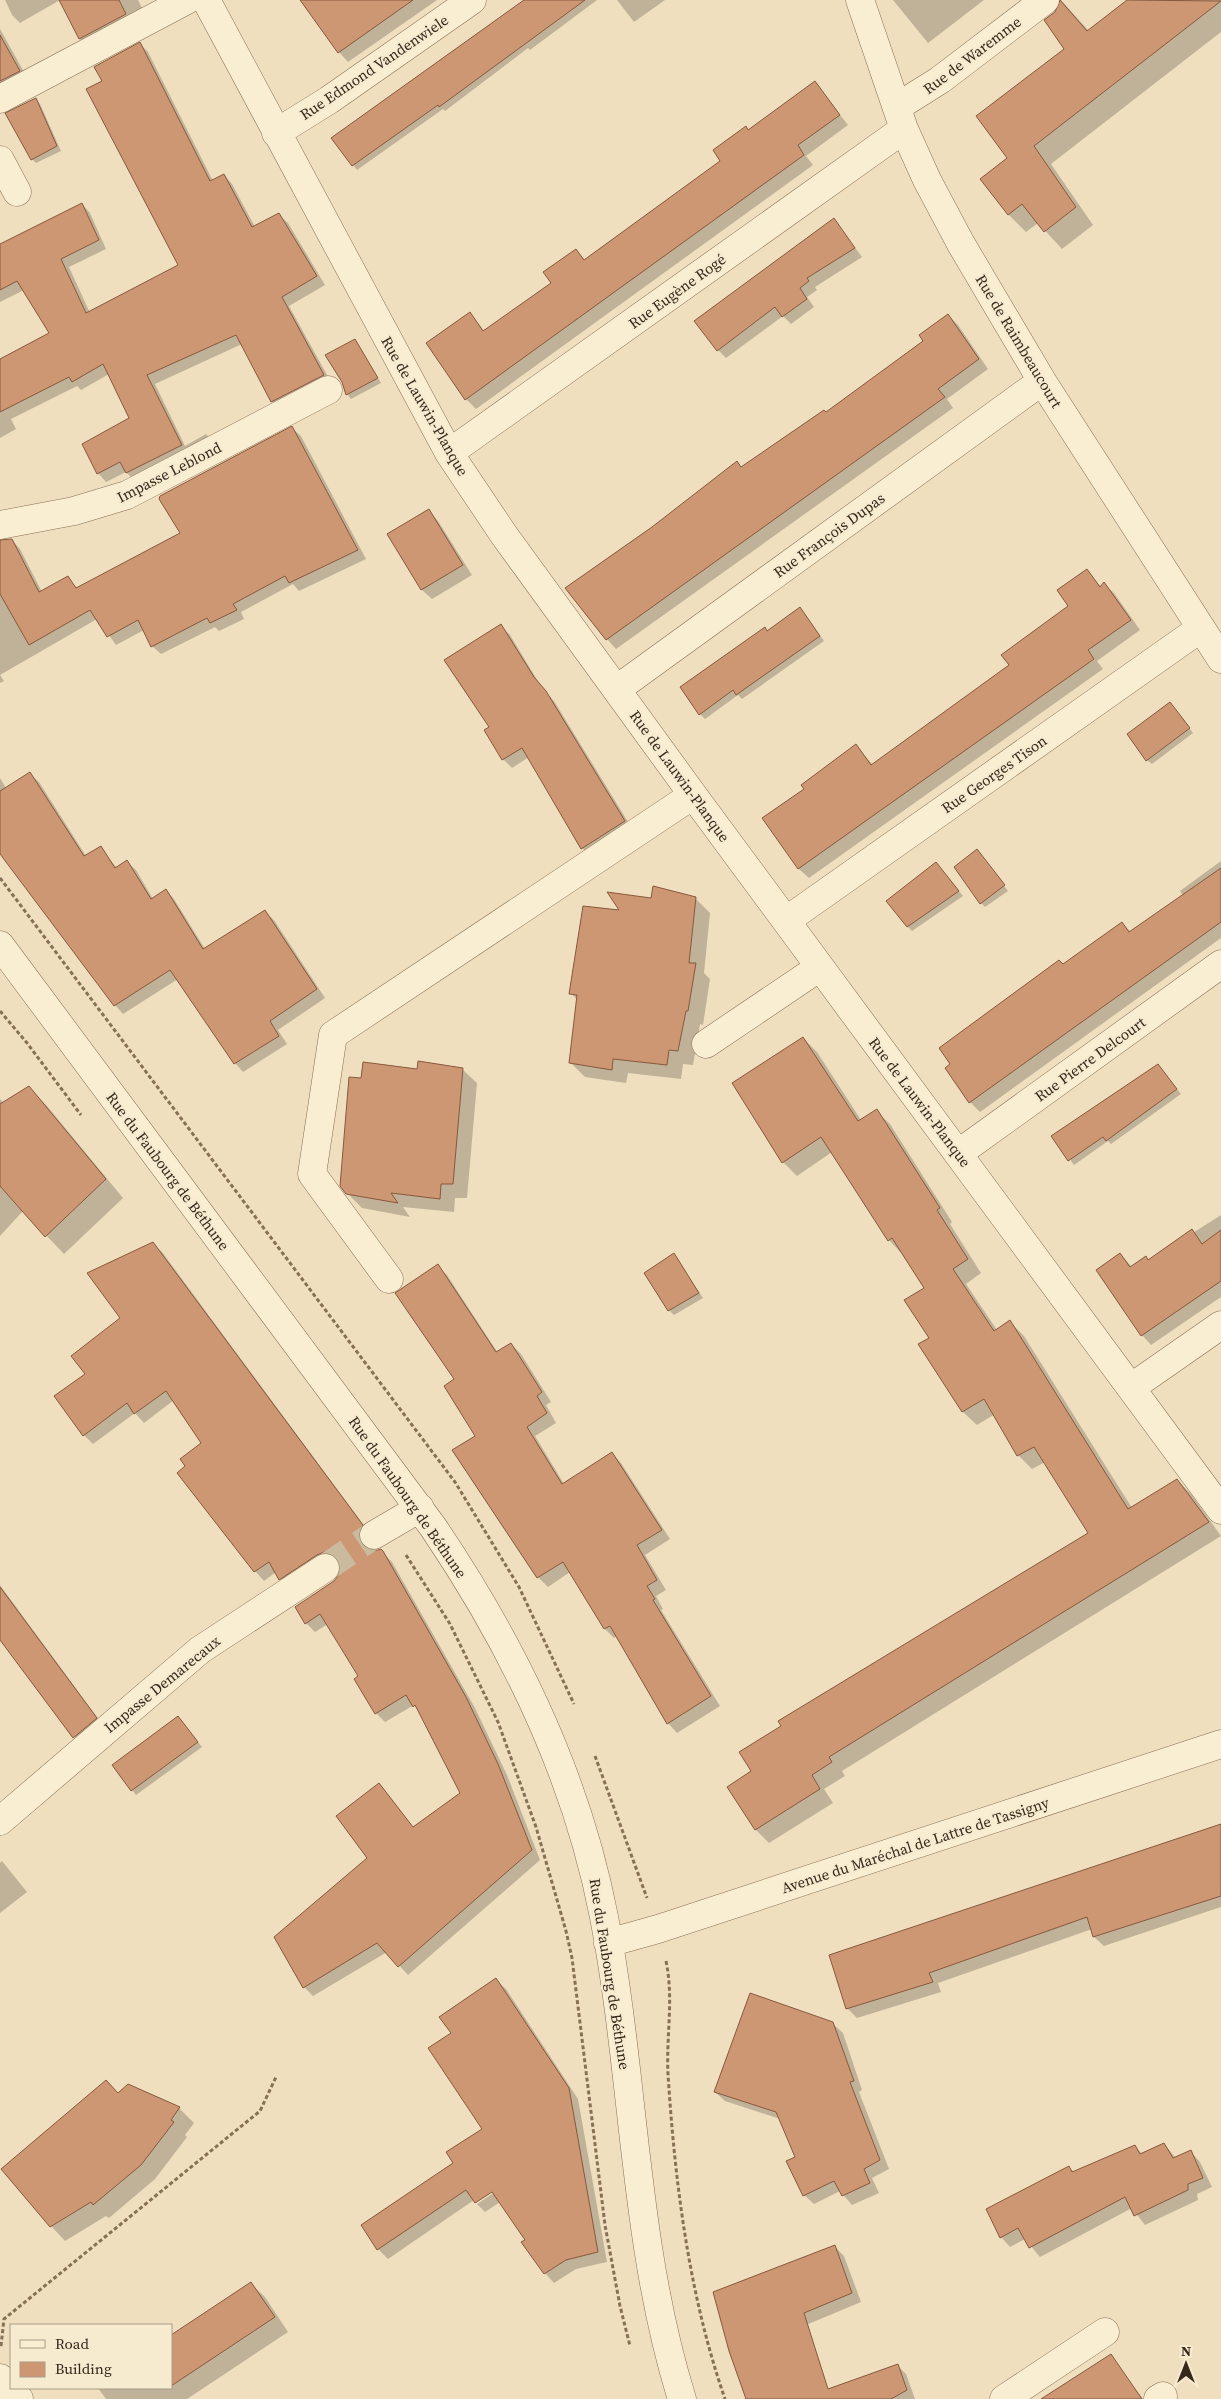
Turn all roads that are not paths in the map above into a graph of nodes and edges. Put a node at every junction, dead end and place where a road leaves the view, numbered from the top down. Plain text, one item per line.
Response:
1 (187, 0) edge
2 (206, 0) edge
3 (472, 0) edge
4 (860, 0) edge
5 (1045, 0) edge
6 (0, 98) edge
7 (900, 118) junction
8 (276, 133) junction
9 (0, 160) edge
10 (18, 192) dead end
11 (1042, 380) junction
12 (328, 390) dead end
13 (449, 453) junction
14 (0, 525) edge
15 (1201, 628) junction
16 (1221, 660) edge
17 (617, 689) junction
18 (693, 795) junction
19 (787, 920) junction
20 (0, 945) edge
21 (1221, 964) edge
22 (820, 967) junction
23 (706, 1044) dead end
24 (959, 1153) junction
25 (388, 1279) dead end
26 (1221, 1325) edge
27 (1132, 1387) junction
28 (420, 1508) junction
29 (1221, 1510) edge
30 (381, 1531) tunnel mouth
31 (325, 1568) tunnel mouth
32 (1221, 1744) edge
33 (5, 1817) edge
34 (608, 1943) junction
35 (1105, 2332) dead end
36 (0, 2378) edge
37 (19, 2399) edge
38 (682, 2399) edge
39 (1004, 2399) edge

1 - 6 street
2 - 8 street, Rue de Lauwin-Planque
3 - 8 street, Rue Edmond Vandenwiele
4 - 7 street, Rue de Raimbeaucourt
5 - 7 street, Rue de Waremme
7 - 11 street, Rue de Raimbeaucourt
7 - 13 street, Rue Eugène Rogé
8 - 13 street, Rue de Lauwin-Planque
9 - 10 street
11 - 15 street, Rue de Raimbeaucourt
11 - 17 street, Rue François Dupas
12 - 14 street, Impasse Leblond
13 - 17 street, Rue de Lauwin-Planque
15 - 16 street, Rue de Raimbeaucourt
15 - 19 street, Rue Georges Tison
17 - 18 street, Rue de Lauwin-Planque
18 - 19 street, Rue de Lauwin-Planque
18 - 25 street
19 - 22 street, Rue de Lauwin-Planque
20 - 28 street, Rue du Faubourg de Béthune
21 - 24 street, Rue Pierre Delcourt
22 - 23 street
22 - 24 street, Rue de Lauwin-Planque
24 - 27 street, Rue de Lauwin-Planque
26 - 27 street
27 - 29 street, Rue de Lauwin-Planque
28 - 30 street
28 - 34 street, Rue du Faubourg de Béthune
31 - 33 street, Impasse Demarecaux
32 - 34 street, Avenue du Maréchal de Lattre de Tassigny
34 - 38 street, Rue du Faubourg de Béthune
35 - 39 street
36 - 37 street

